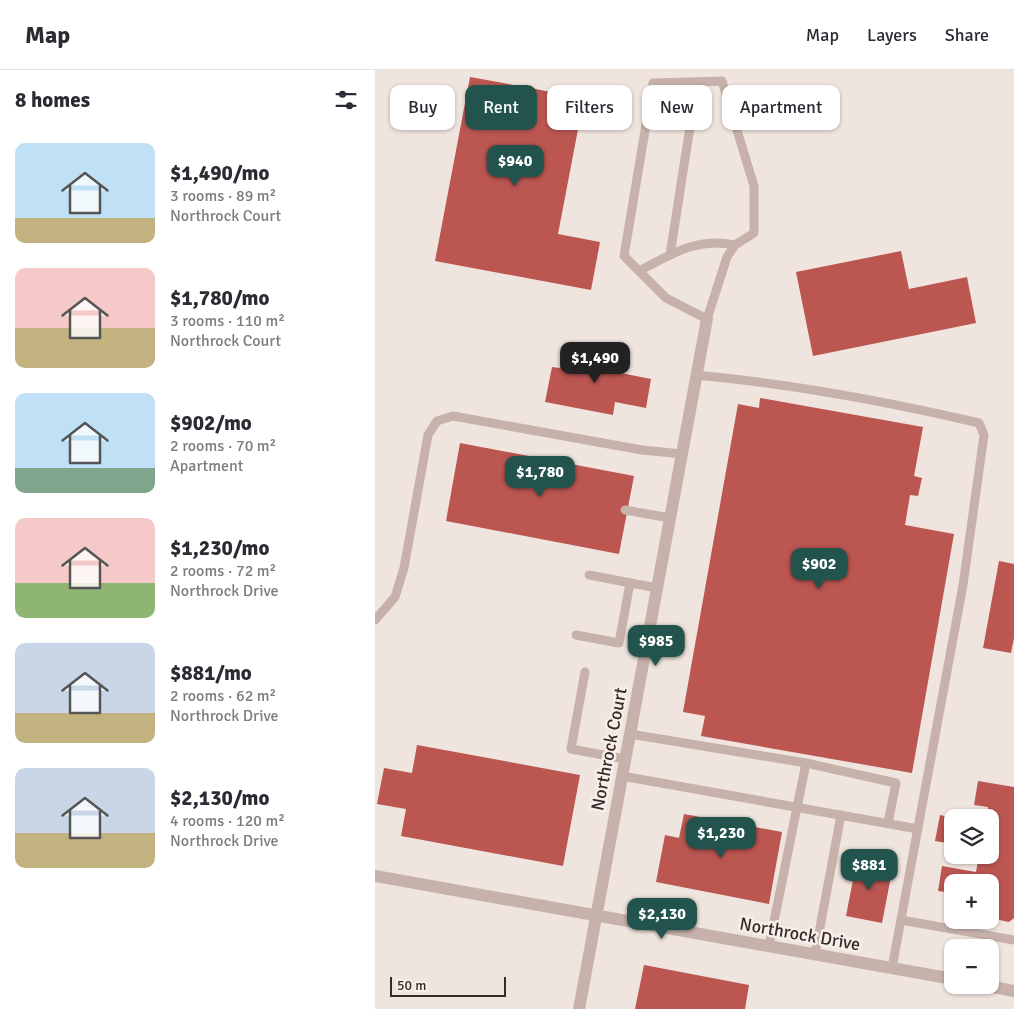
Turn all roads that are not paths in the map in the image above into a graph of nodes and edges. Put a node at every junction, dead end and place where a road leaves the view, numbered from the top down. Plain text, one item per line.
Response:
1 (697, 82) junction
2 (735, 245) junction
3 (670, 255) junction
4 (639, 271) junction
5 (707, 319) junction
6 (696, 375) junction
7 (682, 454) junction
8 (625, 510) dead end
9 (670, 518) junction
10 (589, 575) dead end
11 (630, 583) junction
12 (657, 588) junction
13 (375, 620) edge
14 (576, 635) dead end
15 (585, 672) dead end
16 (630, 734) junction
17 (625, 759) junction
18 (806, 763) junction
19 (622, 776) junction
20 (797, 807) junction
21 (841, 815) junction
22 (888, 823) junction
23 (918, 829) junction
24 (375, 876) edge
25 (597, 914) junction
26 (901, 920) junction
27 (1014, 940) edge
28 (769, 946) junction
29 (815, 954) junction
30 (892, 968) junction
31 (944, 978) edge
32 (999, 988) edge
33 (1014, 991) edge
34 (579, 1009) edge

1 - 2 lane
1 - 3 lane
1 - 4 lane
2 - 3 lane
2 - 5 lane
3 - 4 lane
4 - 5 lane
5 - 6 street, Northrock Court
6 - 7 street, Northrock Court
6 - 23 lane
7 - 9 street, Northrock Court
7 - 13 lane
8 - 9 lane
9 - 12 street, Northrock Court
10 - 11 lane
11 - 12 lane
11 - 14 lane
12 - 16 street, Northrock Court
15 - 17 lane
16 - 17 street, Northrock Court
16 - 18 lane
17 - 19 street, Northrock Court
18 - 20 lane
18 - 22 lane
19 - 20 lane
19 - 25 street, Northrock Court
20 - 21 lane
20 - 28 lane
21 - 22 lane
21 - 29 lane
22 - 23 lane
23 - 26 lane
24 - 25 street, Northrock Drive
25 - 28 street, Northrock Drive
25 - 34 street, Northrock Court
26 - 27 lane
26 - 30 lane
28 - 29 street, Northrock Drive
29 - 30 street, Northrock Drive
30 - 31 street, Northrock Drive
32 - 33 street

